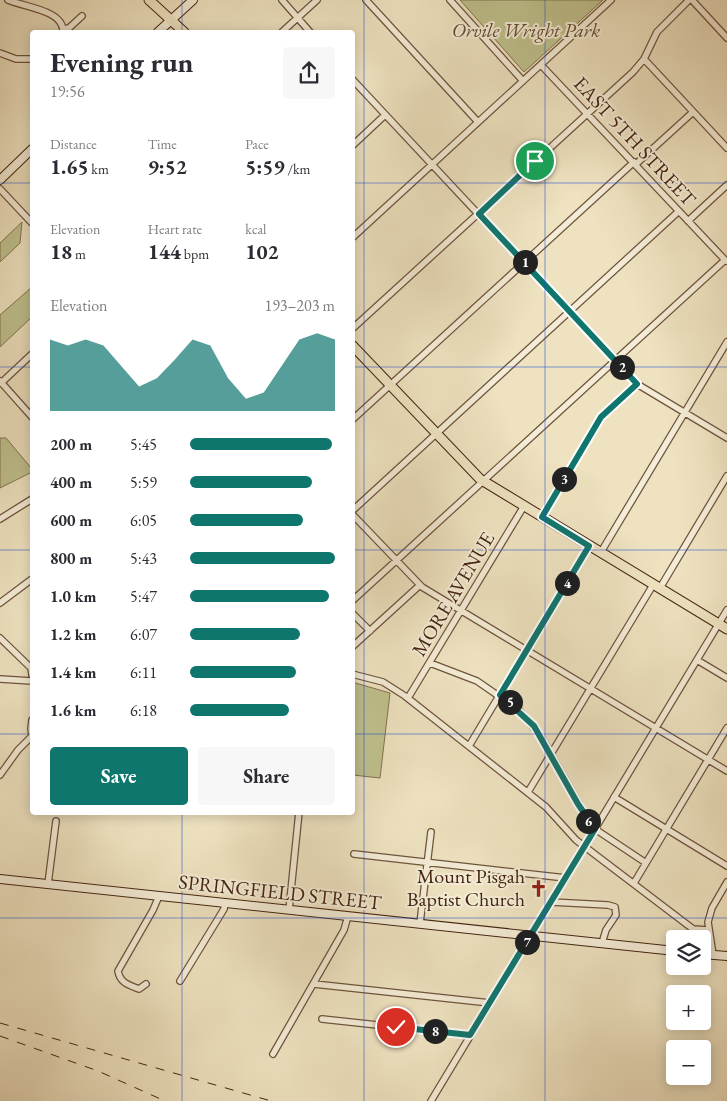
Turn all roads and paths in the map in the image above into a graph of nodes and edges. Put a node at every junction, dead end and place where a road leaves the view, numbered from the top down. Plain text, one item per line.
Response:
1 (8, 0) edge
2 (149, 0) edge
3 (193, 0) edge
4 (282, 0) edge
5 (317, 0) edge
6 (366, 0) edge
7 (450, 0) edge
8 (611, 0) edge
9 (691, 0) edge
10 (82, 16) dead end
11 (297, 18) junction
12 (172, 20) junction
13 (63, 30) edge
14 (65, 30) edge
15 (160, 30) edge
16 (182, 30) edge
17 (284, 30) edge
18 (308, 30) edge
19 (727, 38) edge
20 (0, 53) edge
21 (30, 59) edge
22 (644, 60) junction
23 (541, 65) junction
24 (523, 81) junction
25 (355, 82) edge
26 (693, 112) junction
27 (587, 114) junction
28 (385, 115) junction
29 (478, 122) junction
30 (355, 143) edge
31 (727, 148) edge
32 (30, 151) edge
33 (635, 163) junction
34 (432, 166) junction
35 (0, 180) edge
36 (727, 185) edge
37 (0, 189) edge
38 (679, 211) junction
39 (479, 214) junction
40 (30, 221) edge
41 (688, 221) junction
42 (355, 235) edge
43 (726, 261) edge
44 (525, 263) junction
45 (570, 311) junction
46 (355, 326) edge
47 (727, 342) edge
48 (355, 347) edge
49 (30, 356) edge
50 (615, 360) junction
51 (1, 382) edge
52 (637, 384) junction
53 (390, 385) junction
54 (684, 412) junction
55 (30, 415) edge
56 (355, 417) edge
57 (436, 434) junction
58 (727, 438) edge
59 (727, 476) edge
60 (483, 481) junction
61 (30, 500) edge
62 (524, 506) junction
63 (355, 509) edge
64 (355, 515) edge
65 (542, 517) junction
66 (0, 519) edge
67 (589, 546) junction
68 (601, 552) junction
69 (396, 561) junction
70 (30, 580) edge
71 (420, 585) junction
72 (657, 586) junction
73 (355, 598) edge
74 (0, 603) edge
75 (727, 610) edge
76 (462, 611) junction
77 (355, 616) edge
78 (719, 624) junction
79 (727, 629) edge
80 (370, 631) junction
81 (0, 638) edge
82 (355, 644) edge
83 (527, 650) junction
84 (697, 660) junction
85 (430, 663) junction
86 (30, 664) edge
87 (355, 675) edge
88 (727, 678) edge
89 (0, 679) edge
90 (30, 681) edge
91 (591, 689) junction
92 (500, 695) junction
93 (408, 698) junction
94 (656, 728) junction
95 (727, 728) edge
96 (30, 738) edge
97 (469, 746) junction
98 (552, 755) junction
99 (708, 759) junction
100 (727, 771) edge
101 (0, 775) edge
102 (528, 792) junction
103 (614, 797) junction
104 (299, 815) edge
105 (56, 821) dead end
106 (595, 829) junction
107 (665, 829) junction
108 (431, 832) dead end
109 (584, 846) junction
110 (354, 854) dead end
111 (427, 862) junction
112 (646, 863) junction
113 (727, 866) edge
114 (566, 878) junction
115 (0, 879) edge
116 (634, 882) junction
117 (727, 882) edge
118 (48, 884) junction
119 (159, 896) junction
120 (225, 902) junction
121 (551, 902) junction
122 (289, 910) junction
123 (348, 916) junction
124 (420, 923) junction
125 (708, 930) joint
126 (531, 935) junction
127 (602, 943) junction
128 (711, 945) edge
129 (666, 950) edge
130 (713, 955) joint
131 (727, 956) edge
132 (180, 981) dead end
133 (146, 984) dead end
134 (314, 984) junction
135 (490, 1003) junction
136 (322, 1019) dead end
137 (470, 1035) junction
138 (273, 1054) dead end
139 (430, 1101) edge

1 - 13 street
2 - 12 main road
3 - 12 main road
4 - 11 street
5 - 11 street
6 - 29 street
7 - 24 street
8 - 23 street
9 - 19 street
9 - 22 street
10 - 14 street
11 - 17 street
11 - 18 street
12 - 15 main road
12 - 16 main road
20 - 21 street
22 - 26 street
22 - 27 street
23 - 24 street
23 - 27 street, EAST 5TH STREET
24 - 29 street
25 - 28 street
26 - 31 street
26 - 33 street
27 - 33 street, EAST 5TH STREET
27 - 39 street
28 - 30 street
28 - 34 street
29 - 34 street
32 - 35 main road
33 - 38 street, EAST 5TH STREET
33 - 44 street
34 - 39 street
34 - 42 street
36 - 41 street
37 - 40 street
38 - 41 street, EAST 5TH STREET
38 - 45 street
39 - 44 street
39 - 46 street
41 - 43 street, EAST 5TH STREET
43 - 50 street
44 - 45 street
44 - 53 street
45 - 50 street
45 - 57 street
47 - 54 street
48 - 53 main road
49 - 51 street
50 - 52 street
50 - 60 street
51 - 55 street
52 - 54 street
52 - 65 street
53 - 56 street
53 - 57 main road
54 - 58 street
54 - 68 street
57 - 60 main road
57 - 63 street
59 - 72 street
60 - 62 main road
60 - 69 street
61 - 66 street
62 - 65 main road
62 - 76 street, MORE AVENUE
64 - 69 street
65 - 67 main road
67 - 68 main road
67 - 83 street
68 - 72 main road
69 - 71 street
69 - 73 street
70 - 74 street
71 - 76 street
71 - 80 street
72 - 78 main road
72 - 91 street
75 - 78 street
76 - 83 street
76 - 85 street, MORE AVENUE
77 - 80 street
78 - 79 main road
78 - 84 street
80 - 82 street
81 - 86 street
83 - 91 street
83 - 92 street
84 - 88 street
84 - 94 street
85 - 92 street
85 - 93 street, MORE AVENUE
87 - 93 street
89 - 90 street
91 - 94 street
91 - 98 street
92 - 97 street
92 - 98 street
93 - 97 street
94 - 99 street
94 - 103 street
95 - 99 street
96 - 101 street
97 - 102 street
98 - 102 street
98 - 106 street
99 - 100 street
99 - 107 street
102 - 109 street
103 - 106 street
103 - 107 street
104 - 122 street
105 - 118 street
106 - 109 street
106 - 112 street
107 - 112 street
107 - 113 street
108 - 111 street
109 - 114 street
109 - 116 street
110 - 111 street
111 - 114 street
111 - 124 street
112 - 116 street
114 - 121 street
115 - 118 main road, SPRINGFIELD STREET
116 - 125 street
117 - 125 street
118 - 119 main road, SPRINGFIELD STREET
119 - 120 main road, SPRINGFIELD STREET
119 - 133 street
120 - 122 main road, SPRINGFIELD STREET
120 - 132 street
121 - 126 street
121 - 127 street
122 - 123 main road, SPRINGFIELD STREET
123 - 124 main road, SPRINGFIELD STREET
123 - 134 street
124 - 126 main road, SPRINGFIELD STREET
126 - 127 main road, SPRINGFIELD STREET
126 - 135 street
127 - 129 main road, SPRINGFIELD STREET
128 - 130 street
130 - 131 main road
134 - 135 street
134 - 138 street
135 - 137 street
136 - 137 street
137 - 139 street

